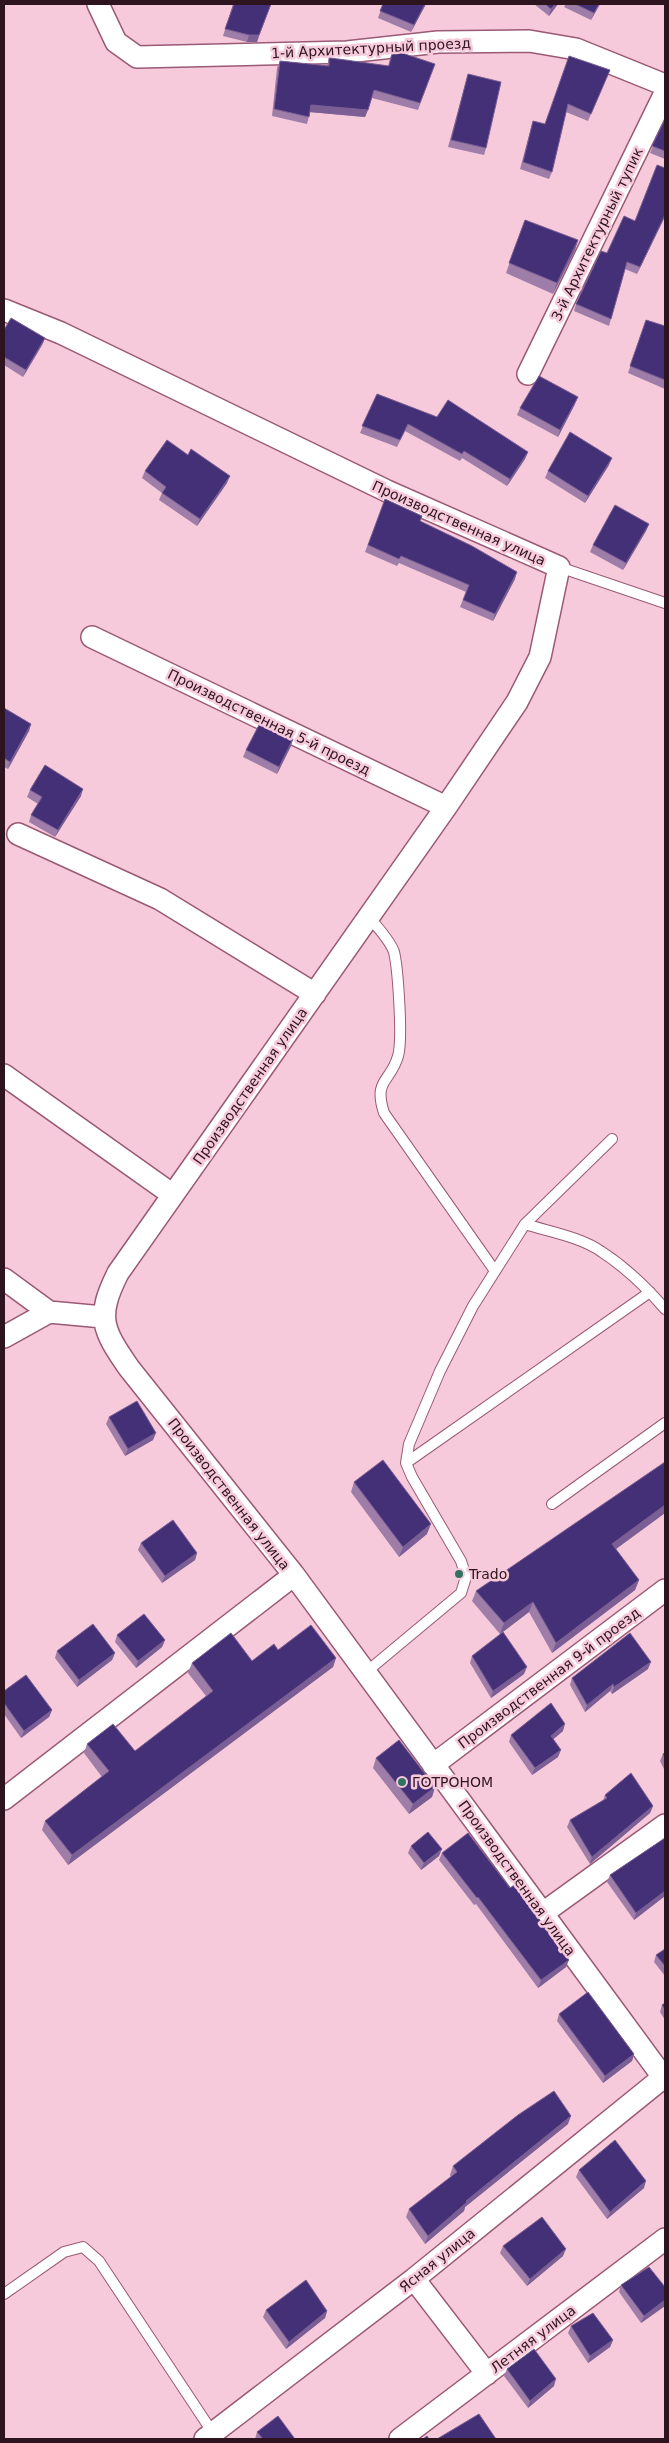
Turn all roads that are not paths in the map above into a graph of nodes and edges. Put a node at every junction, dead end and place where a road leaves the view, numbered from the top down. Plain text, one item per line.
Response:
1 (98, 4) edge
2 (665, 85) edge
3 (665, 93) edge
4 (4, 310) edge
5 (528, 374) dead end
6 (560, 567) junction
7 (665, 603) edge
8 (92, 637) dead end
9 (446, 807) junction
10 (18, 834) dead end
11 (369, 917) junction
12 (315, 994) junction
13 (4, 1075) edge
14 (612, 1139) dead end
15 (173, 1195) junction
16 (525, 1224) junction
17 (495, 1271) junction
18 (4, 1279) edge
19 (650, 1292) junction
20 (665, 1309) edge
21 (49, 1312) junction
22 (103, 1317) junction
23 (4, 1337) edge
24 (665, 1423) edge
25 (406, 1463) junction
26 (552, 1504) dead end
27 (294, 1575) junction
28 (665, 1590) edge
29 (365, 1673) junction
30 (433, 1765) junction
31 (4, 1798) edge
32 (665, 1825) edge
33 (543, 1913) junction
34 (664, 2077) edge
35 (665, 2240) edge
36 (414, 2279) junction
37 (4, 2294) edge
38 (487, 2374) junction
39 (209, 2436) edge
40 (400, 2439) edge

1 - 2 street, 1-й Архитектурный проезд
3 - 5 street, 3-й Архитектурный тупик
4 - 6 street, Производственная улица
6 - 7 lane
6 - 9 street, Производственная улица
8 - 9 street, Производственная 5-й проезд
9 - 11 street, Производственная улица
10 - 12 street
11 - 12 street, Производственная улица
11 - 17 lane
12 - 15 street, Производственная улица
13 - 15 street
14 - 16 lane
15 - 22 street, Производственная улица
16 - 17 lane
16 - 19 lane
17 - 25 lane
18 - 21 street
19 - 20 lane
19 - 25 lane
21 - 22 street
21 - 23 street
22 - 27 street, Производственная улица
24 - 26 lane
25 - 29 lane
27 - 29 street, Производственная улица
27 - 31 street
28 - 30 street, Производственная 9-й проезд
29 - 30 street, Производственная улица
30 - 33 street, Производственная улица
32 - 33 street
33 - 34 street, Производственная улица
34 - 36 street, Ясная улица
35 - 38 street, Летняя улица
36 - 38 street
36 - 39 street, Ясная улица
37 - 39 lane
38 - 40 street, Летняя улица

